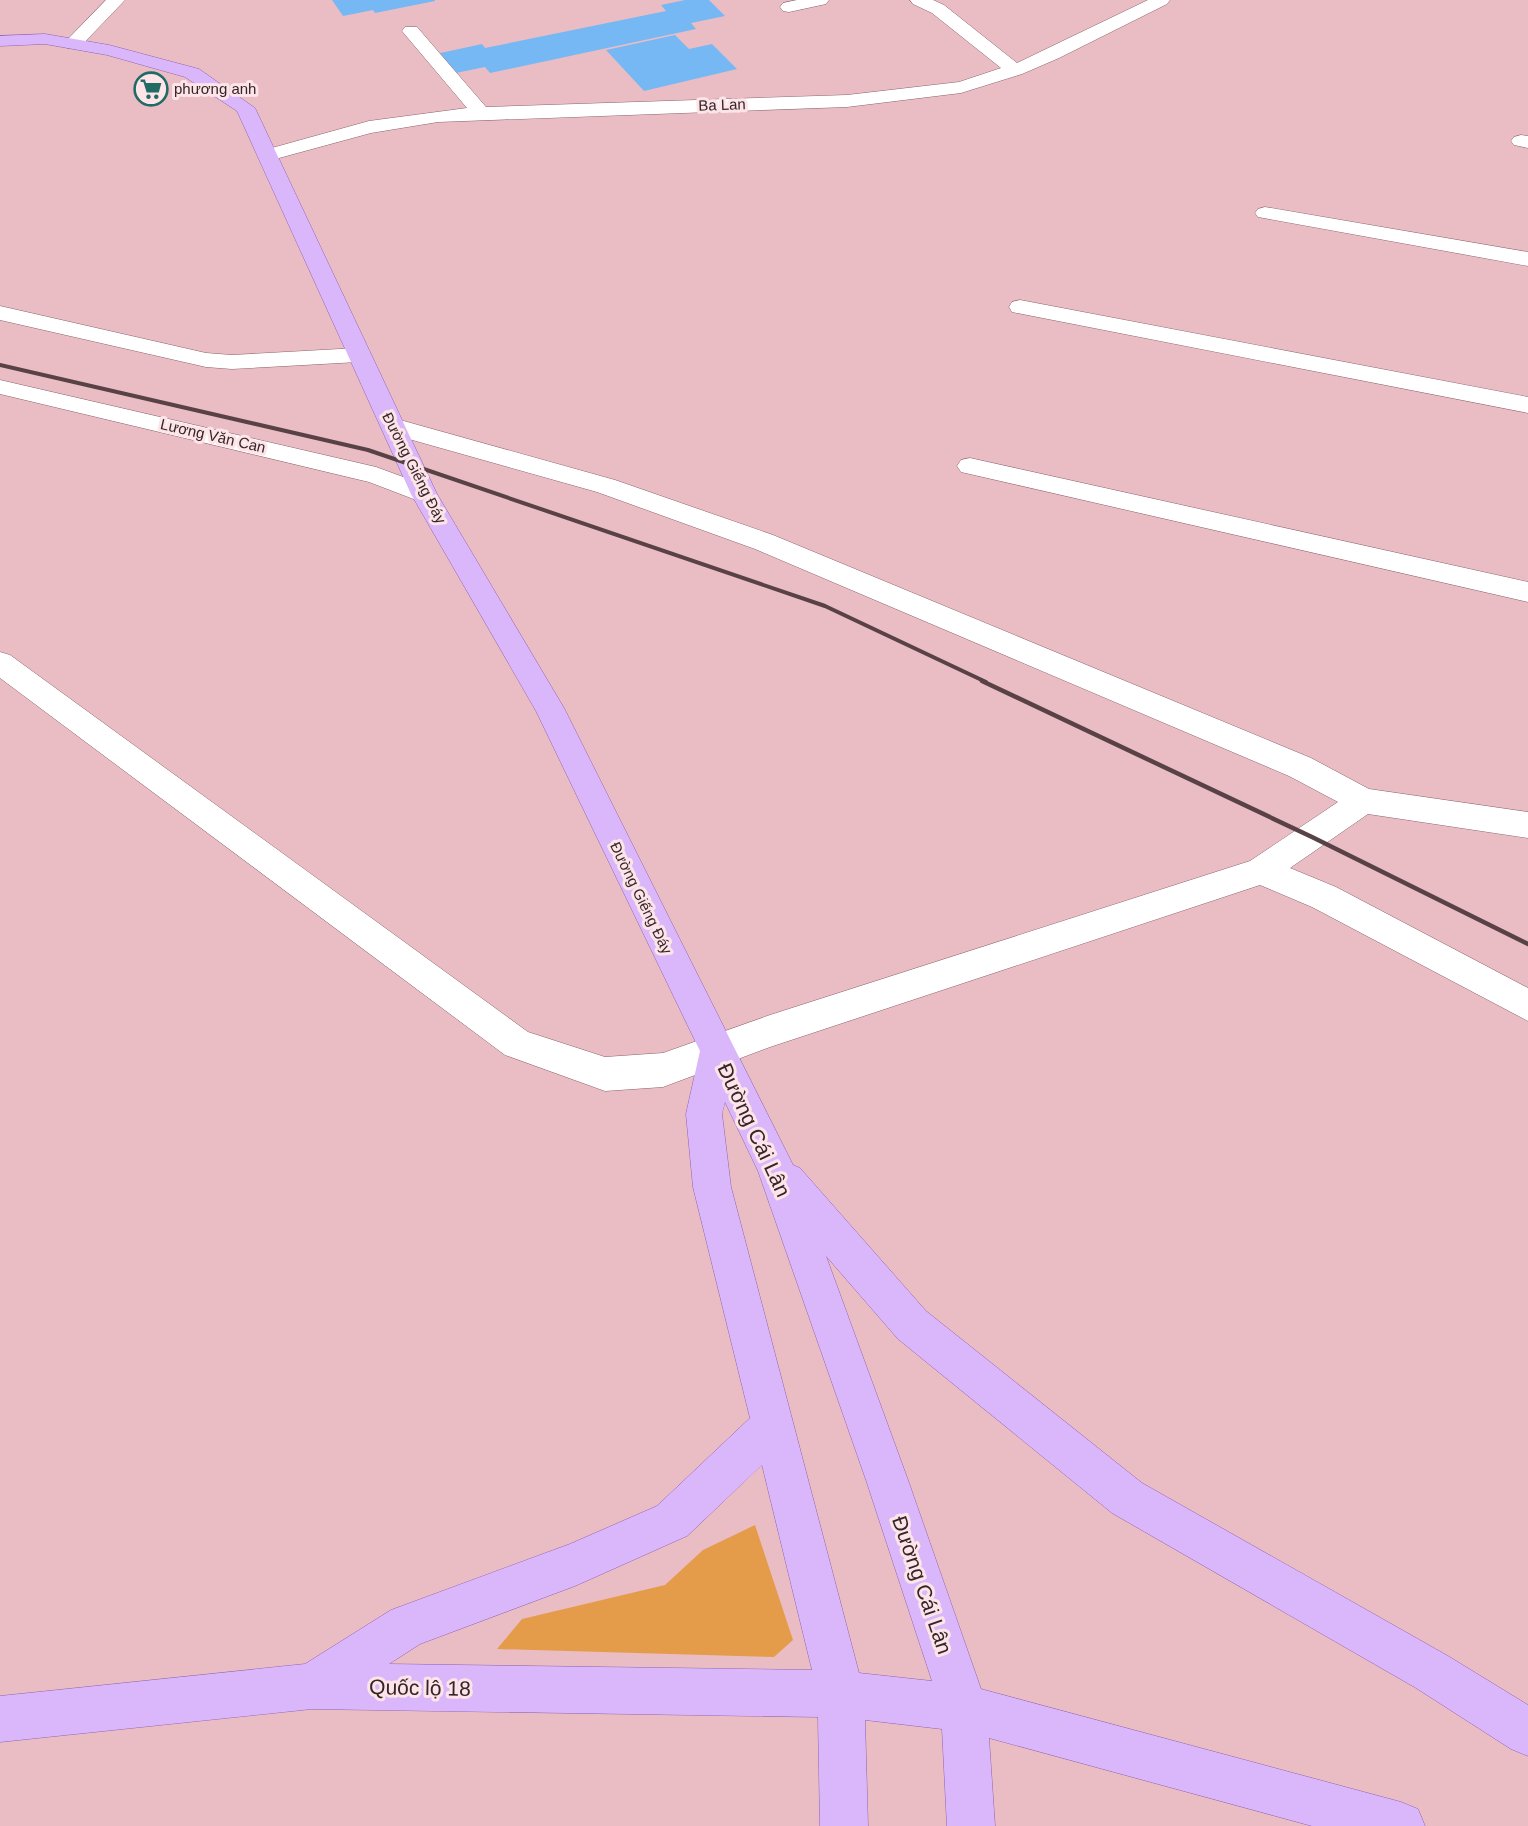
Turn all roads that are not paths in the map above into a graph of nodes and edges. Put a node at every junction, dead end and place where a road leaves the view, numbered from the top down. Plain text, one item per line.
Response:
1 (116, 0) edge
2 (820, 0) edge
3 (919, 0) edge
4 (1161, 0) edge
5 (789, 7) dead end
6 (411, 32) dead end
7 (0, 41) edge
8 (73, 44) junction
9 (1015, 70) junction
10 (481, 113) junction
11 (268, 155) junction
12 (1265, 213) dead end
13 (1528, 260) edge
14 (1020, 307) dead end
15 (0, 313) edge
16 (358, 355) junction
17 (0, 387) edge
18 (1528, 405) edge
19 (393, 426) junction
20 (970, 466) dead end
21 (424, 494) junction
22 (1528, 592) edge
23 (0, 663) edge
24 (1363, 801) junction
25 (1528, 825) edge
26 (1261, 871) junction
27 (1528, 1005) edge
28 (717, 1053) junction
29 (775, 1166) junction
30 (772, 1426) junction
31 (312, 1686) junction
32 (841, 1694) junction
33 (964, 1708) junction
34 (0, 1719) edge
35 (1528, 1732) edge
36 (844, 1826) edge
37 (971, 1826) edge
38 (1401, 1826) edge

1 - 8 street
2 - 5 street
3 - 9 street
4 - 9 street, Ba Lan
6 - 10 street
7 - 8 main road, Đường Giếng Đáy
8 - 11 main road, Đường Giếng Đáy
9 - 10 street, Ba Lan
10 - 11 street, Ba Lan
11 - 16 main road, Đường Giếng Đáy
12 - 13 street
14 - 18 street
15 - 16 street
16 - 19 main road, Đường Giếng Đáy
17 - 21 street, Lương Văn Can
19 - 21 main road, Đường Giếng Đáy
19 - 24 street
20 - 22 street
21 - 28 main road, Đường Giếng Đáy
23 - 28 street
24 - 25 street
24 - 26 street
26 - 27 street
26 - 28 street
28 - 29 main road, Đường Cái Lân
28 - 30 main road, Đường Cái Lân
29 - 33 main road, Đường Cái Lân
29 - 35 main road
30 - 31 main road
30 - 32 main road, Đường Cái Lân
31 - 32 main road, Quốc lộ 18
31 - 34 main road, Quốc lộ 18
32 - 33 main road, Quốc lộ 18
32 - 36 main road, Đường Cái Lân
33 - 37 main road, Đường Cái Lân
33 - 38 main road, Quốc lộ 18

